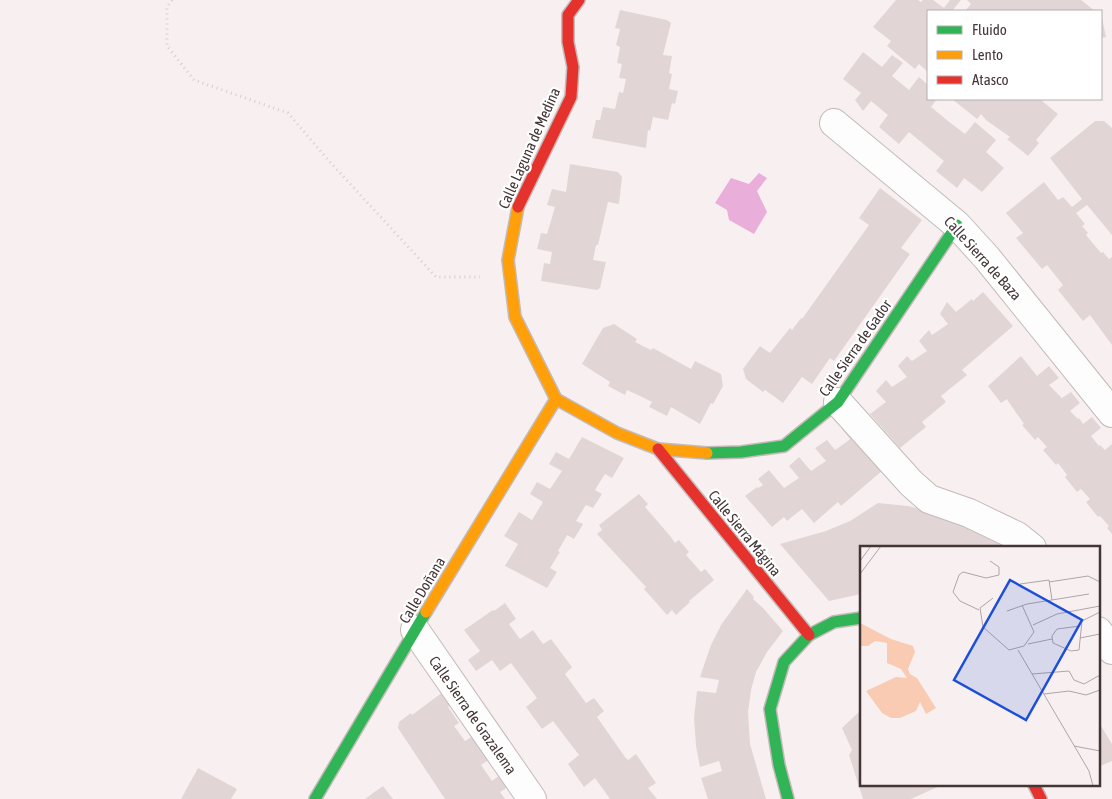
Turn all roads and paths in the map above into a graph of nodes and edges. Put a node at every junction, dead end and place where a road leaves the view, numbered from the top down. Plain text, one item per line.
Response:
1 (172, 0) edge
2 (579, 0) edge
3 (834, 123) dead end
4 (957, 224) junction
5 (510, 278) junction
6 (556, 399) junction
7 (838, 402) junction
8 (1112, 414) edge
9 (658, 449) junction
10 (1030, 546) edge
11 (860, 618) edge
12 (415, 630) junction
13 (809, 635) junction
14 (1100, 635) edge
15 (1112, 650) edge
16 (1034, 786) edge
17 (315, 799) edge
18 (532, 799) edge
19 (788, 799) edge
20 (1041, 799) edge

1 - 5 path
2 - 5 street, Calle Laguna de Medina
3 - 4 street, Calle Sierra de Baza
4 - 7 street, Calle Sierra de Gador
4 - 8 street, Calle Sierra de Baza
5 - 6 street, Calle Laguna de Medina
6 - 9 street
6 - 12 street, Calle Doñana
7 - 9 street, Calle Sierra de Gador
7 - 10 street
9 - 13 street, Calle Sierra Mágina
11 - 13 street
12 - 17 street, Calle Doñana
12 - 18 street, Calle Sierra de Grazalema
13 - 19 street
14 - 15 street
16 - 20 street

